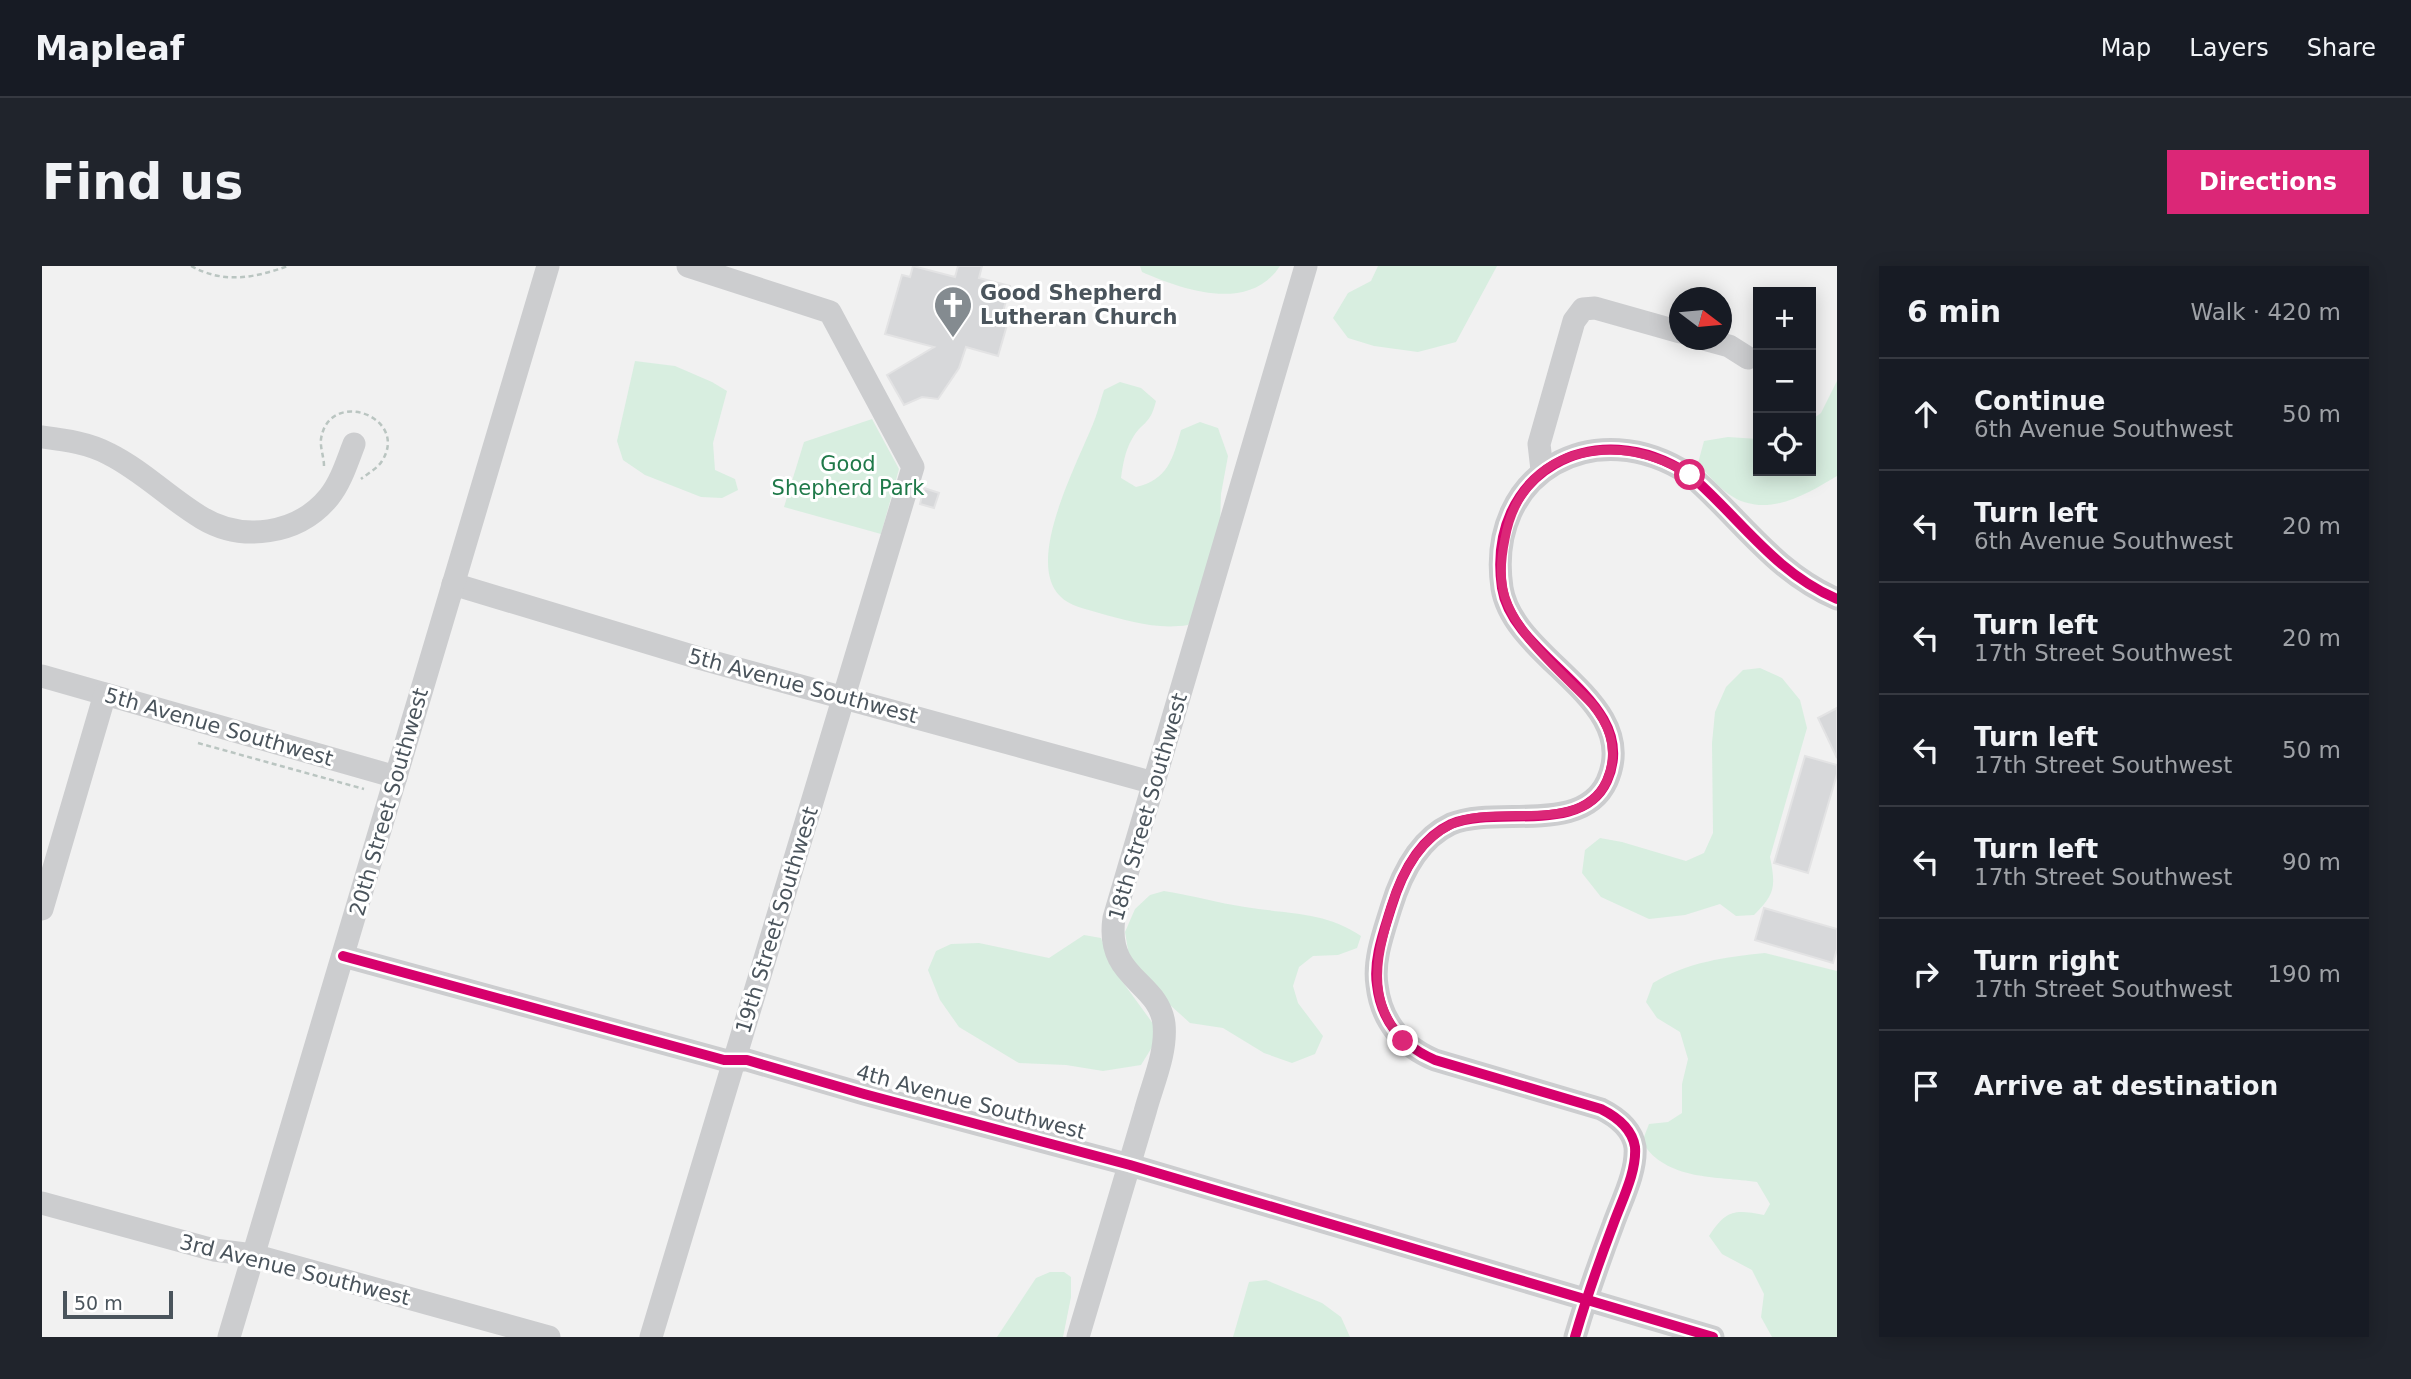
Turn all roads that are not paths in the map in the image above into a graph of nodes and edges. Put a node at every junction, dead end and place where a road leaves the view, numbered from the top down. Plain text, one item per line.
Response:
1 (548, 266) edge
2 (688, 266) edge
3 (1306, 266) edge
4 (1669, 329) edge
5 (1732, 348) edge
6 (1748, 358) dead end
7 (42, 437) edge
8 (354, 444) dead end
9 (1542, 470) junction
10 (453, 584) junction
11 (1837, 599) edge
12 (42, 676) edge
13 (105, 694) junction
14 (845, 697) junction
15 (396, 777) junction
16 (1154, 783) junction
17 (42, 909) edge
18 (343, 956) junction
19 (734, 1061) junction
20 (1130, 1165) junction
21 (42, 1203) edge
22 (253, 1255) junction
23 (1586, 1299) junction
24 (229, 1337) edge
25 (548, 1337) edge
26 (650, 1337) edge
27 (1078, 1337) edge
28 (1575, 1337) edge
29 (1697, 1337) edge
30 (1713, 1337) edge

1 - 10 street, 20th Street Southwest
2 - 14 street, 19th Street Southwest
3 - 16 street, 18th Street Southwest
4 - 9 street
5 - 6 street
7 - 8 street
9 - 11 street
9 - 23 street
10 - 14 street, 5th Avenue Southwest
10 - 15 street, 20th Street Southwest
12 - 13 street, 5th Avenue Southwest
13 - 15 street, 5th Avenue Southwest
13 - 17 street
14 - 16 street, 5th Avenue Southwest
14 - 19 street, 19th Street Southwest
15 - 18 street, 20th Street Southwest
16 - 20 street, 18th Street Southwest
18 - 19 street, 4th Avenue Southwest
18 - 22 street, 20th Street Southwest
19 - 20 street, 4th Avenue Southwest
19 - 26 street, 19th Street Southwest
20 - 23 street, 4th Avenue Southwest
20 - 27 street, 18th Street Southwest
21 - 22 street, 3rd Avenue Southwest
22 - 24 street, 20th Street Southwest
22 - 25 street, 3rd Avenue Southwest
23 - 28 street
23 - 29 street, 4th Avenue Southwest
23 - 30 street, 4th Avenue Southwest

